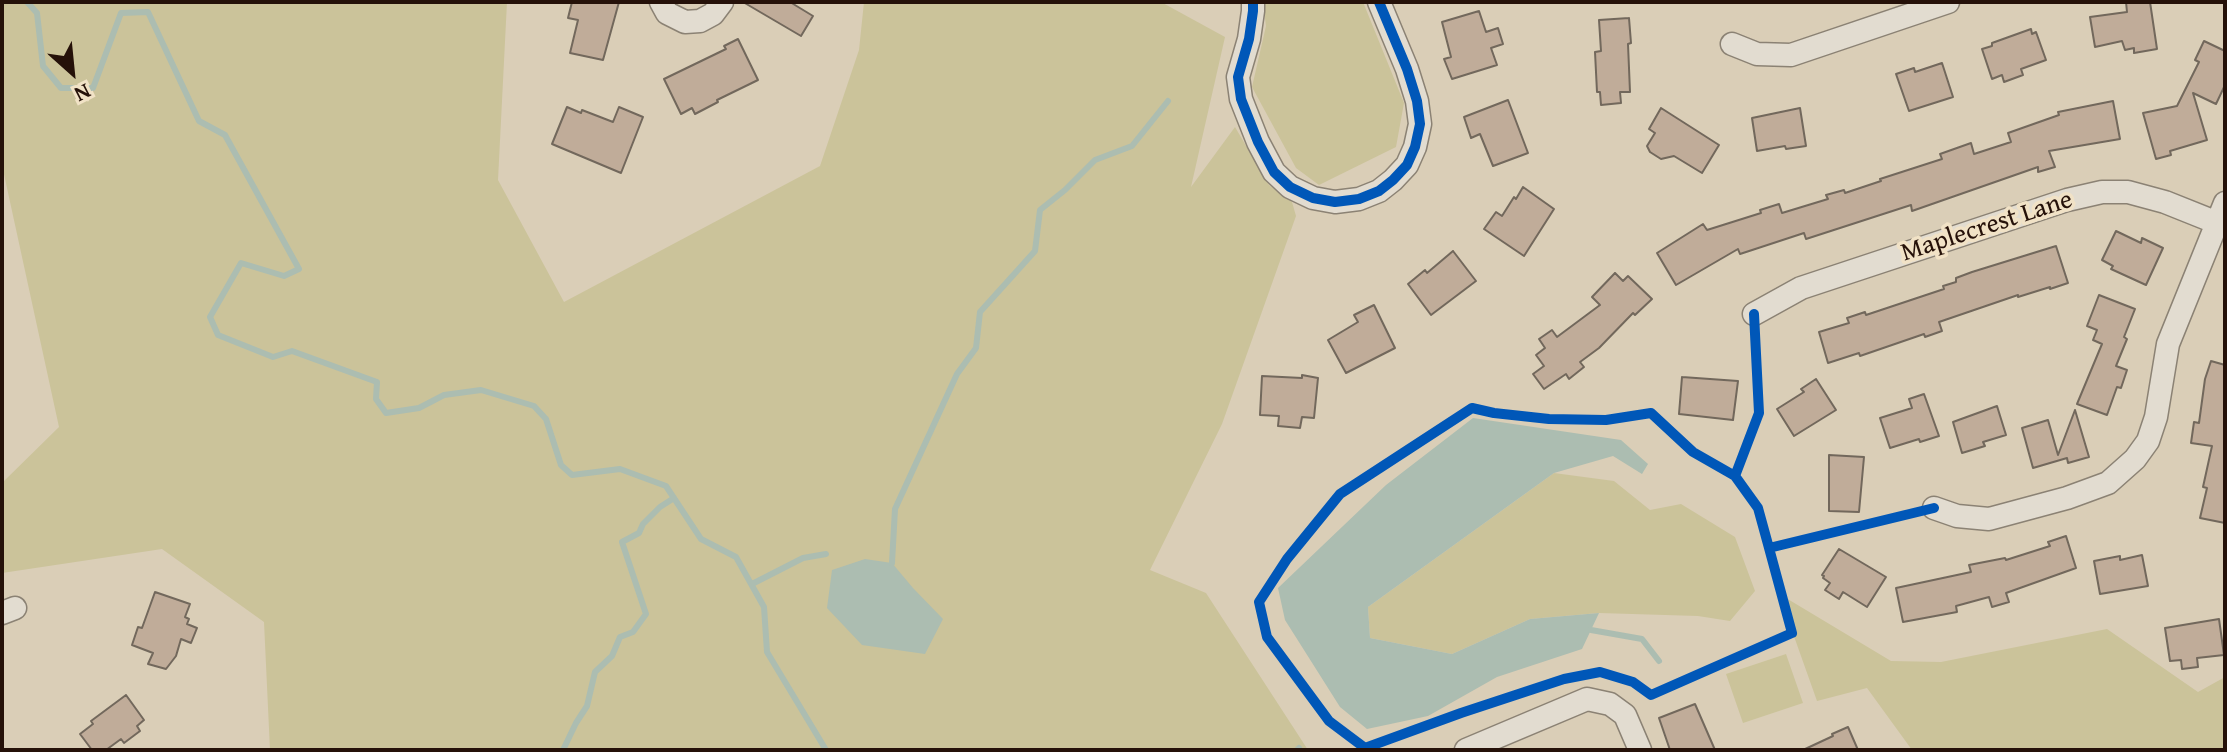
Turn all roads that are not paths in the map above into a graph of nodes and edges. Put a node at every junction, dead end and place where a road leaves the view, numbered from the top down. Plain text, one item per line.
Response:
1 (661, 2) edge
2 (722, 2) edge
3 (1253, 2) edge
4 (1379, 2) edge
5 (1948, 2) edge
6 (1732, 44) dead end
7 (2222, 217) edge
8 (1754, 314) dead end
9 (1934, 508) dead end
10 (1466, 750) edge
11 (1640, 750) edge

1 - 2 street
3 - 4 street
5 - 6 street
7 - 8 street, Maplecrest Lane
7 - 9 street
10 - 11 street

